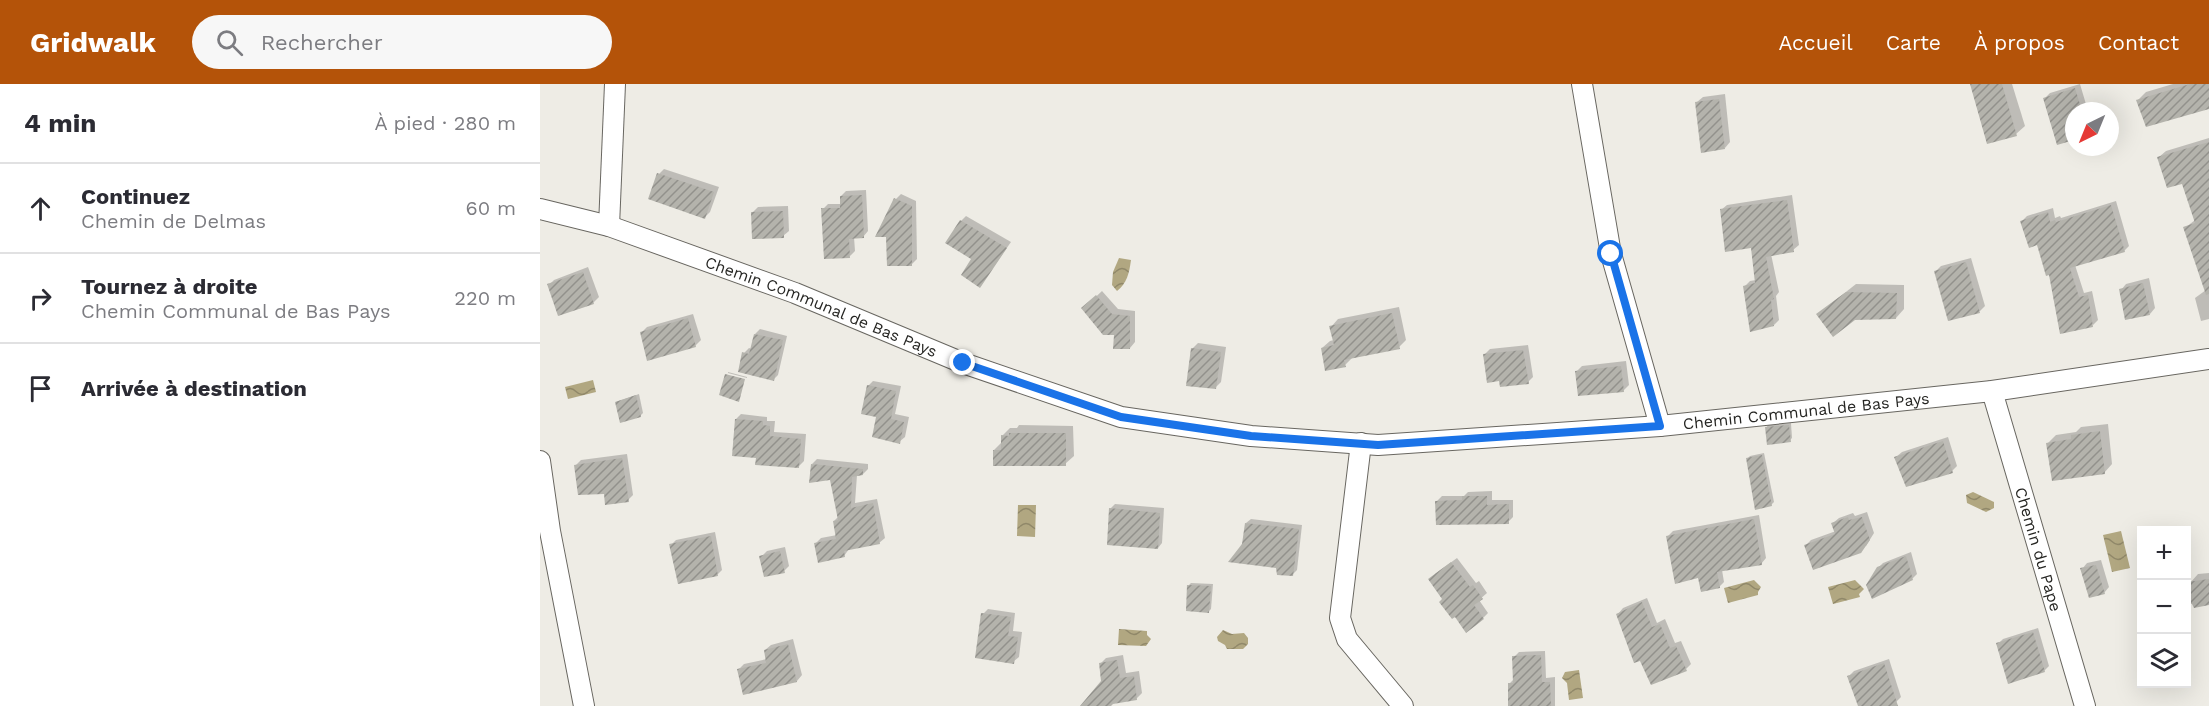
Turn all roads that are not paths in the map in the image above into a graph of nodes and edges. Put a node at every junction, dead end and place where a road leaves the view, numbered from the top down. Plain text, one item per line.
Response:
1 (615, 84) edge
2 (1582, 84) edge
3 (540, 209) edge
4 (609, 226) junction
5 (2209, 359) edge
6 (1992, 391) junction
7 (1660, 426) junction
8 (1361, 443) junction
9 (540, 461) edge
10 (584, 706) edge
11 (1403, 706) edge
12 (2085, 706) edge

1 - 4 street
2 - 7 street
3 - 4 street, Chemin Communal de Bas Pays
4 - 8 street, Chemin Communal de Bas Pays
5 - 6 street, Chemin Communal de Bas Pays
6 - 7 street, Chemin Communal de Bas Pays
6 - 12 street, Chemin du Pape
7 - 8 street, Chemin Communal de Bas Pays
8 - 11 street
9 - 10 street

